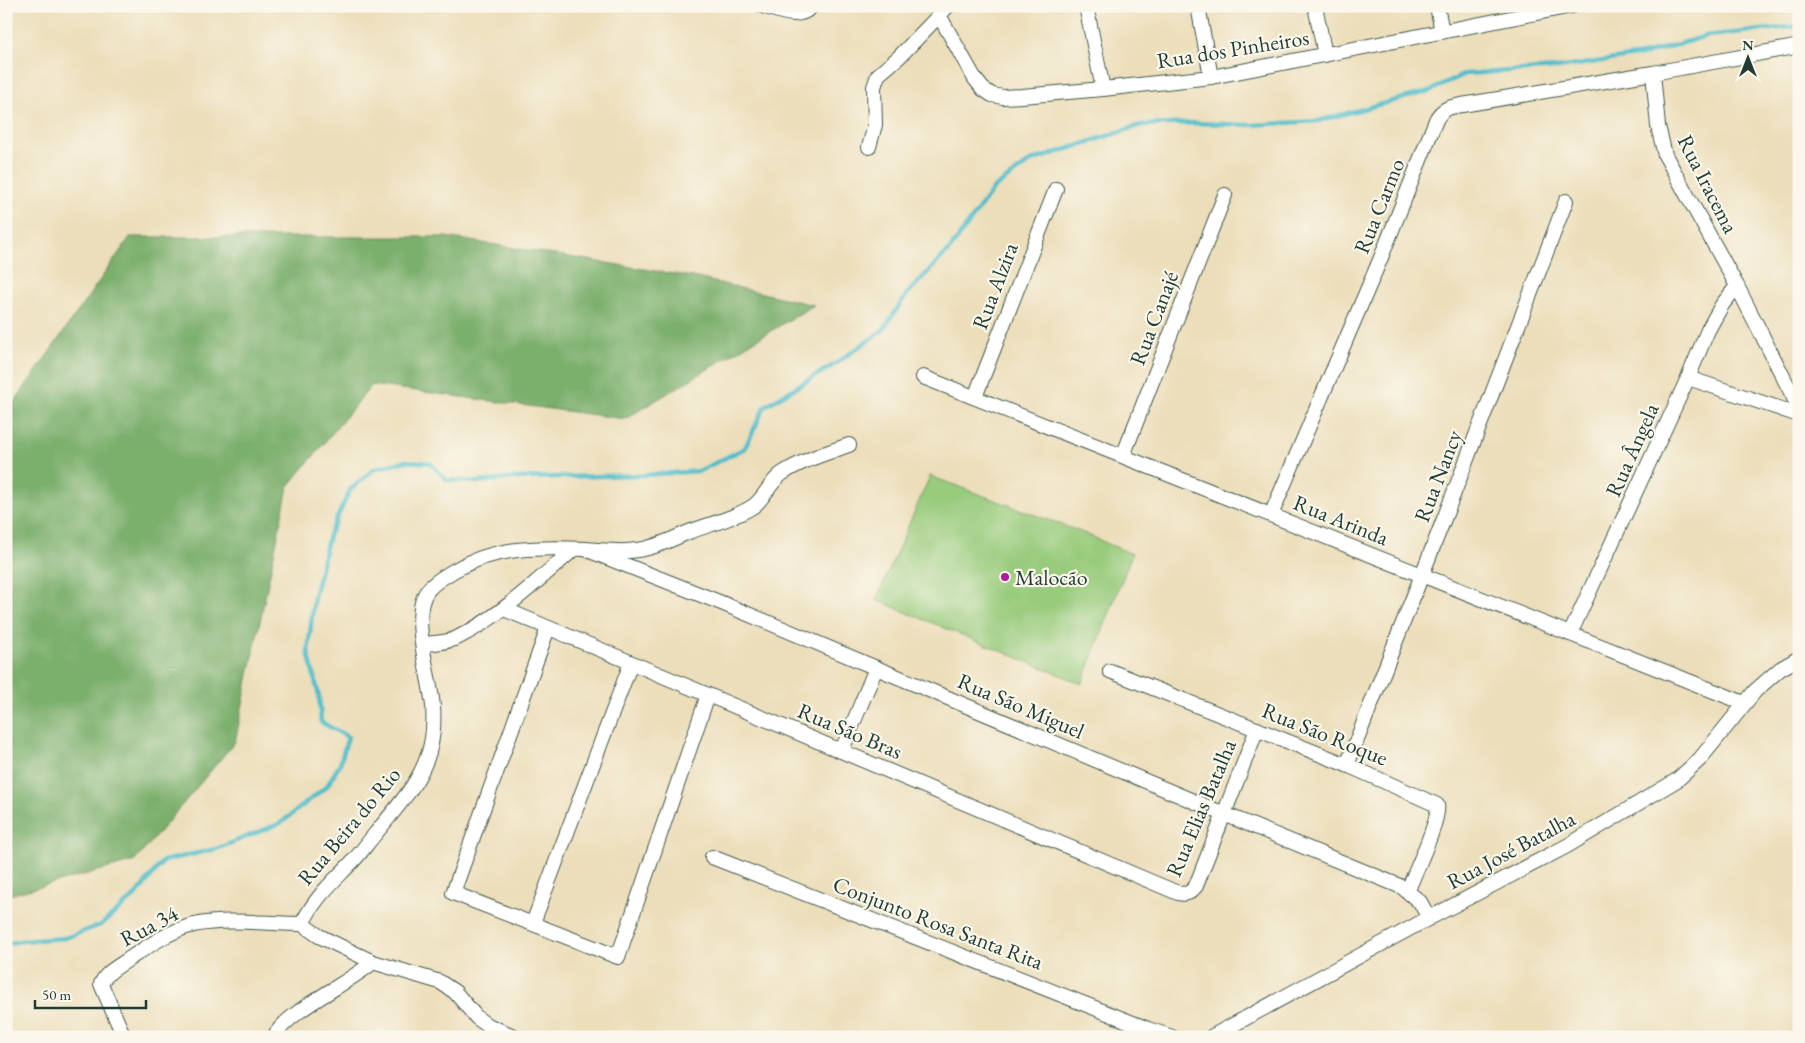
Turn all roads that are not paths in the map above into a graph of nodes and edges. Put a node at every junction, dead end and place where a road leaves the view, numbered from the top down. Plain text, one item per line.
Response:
1 (763, 6) edge
2 (812, 6) edge
3 (1086, 6) edge
4 (1198, 6) edge
5 (1315, 6) edge
6 (1437, 6) edge
7 (1572, 6) edge
8 (1553, 8) edge
9 (944, 12) edge
10 (1442, 32) junction
11 (1795, 47) dead end
12 (1325, 55) junction
13 (1653, 74) junction
14 (1211, 77) junction
15 (1103, 89) junction
16 (869, 147) dead end
17 (1056, 189) dead end
18 (1225, 195) dead end
19 (1566, 201) dead end
20 (1737, 286) junction
21 (923, 377) dead end
22 (1688, 378) junction
23 (975, 397) junction
24 (1799, 408) edge
25 (1799, 415) edge
26 (849, 445) dead end
27 (1123, 456) junction
28 (1271, 515) junction
29 (580, 549) junction
30 (1422, 575) junction
31 (504, 609) junction
32 (548, 628) junction
33 (1570, 634) junction
34 (423, 644) junction
35 (1799, 658) edge
36 (631, 663) junction
37 (876, 668) junction
38 (1110, 671) dead end
39 (708, 695) junction
40 (1744, 703) junction
41 (1256, 729) junction
42 (842, 750) junction
43 (1346, 765) junction
44 (1224, 814) junction
45 (712, 858) dead end
46 (1408, 890) junction
47 (1178, 893) joint
48 (1429, 918) junction
49 (533, 923) junction
50 (302, 924) junction
51 (373, 962) junction
52 (1149, 1033) edge
53 (124, 1037) edge
54 (274, 1037) edge
55 (516, 1037) edge
56 (1172, 1037) edge
57 (1210, 1037) edge

1 - 2 street
3 - 15 street
4 - 14 street
5 - 12 street
6 - 10 street
7 - 8 street, Rua dos Pinheiros
8 - 10 street, Rua dos Pinheiros
9 - 15 street, Rua dos Pinheiros
9 - 16 street
10 - 12 street, Rua dos Pinheiros
11 - 13 street
12 - 14 street, Rua dos Pinheiros
13 - 20 street, Rua Iracema
13 - 28 street, Rua Carmo
14 - 15 street, Rua dos Pinheiros
17 - 23 street, Rua Alzira
18 - 27 street, Rua Canajé
19 - 30 street, Rua Nancy
20 - 22 street, Rua Ângela
20 - 24 street, Rua Iracema
21 - 23 street, Rua Arinda
22 - 25 street
22 - 33 street, Rua Ângela
23 - 27 street, Rua Arinda
26 - 29 street, Rua Beira do Rio
27 - 28 street, Rua Arinda
28 - 30 street, Rua Arinda
29 - 31 street
29 - 34 street, Rua Beira do Rio
29 - 37 street, Rua São Miguel
30 - 33 street, Rua Arinda
30 - 43 street, Rua Nancy
31 - 32 street, Rua São Bras
31 - 34 street
32 - 36 street, Rua São Bras
32 - 49 street
33 - 40 street, Rua Arinda
34 - 50 street, Rua Beira do Rio
35 - 40 street, Rua José Batalha
36 - 39 street, Rua São Bras
36 - 49 street
37 - 42 street
37 - 44 street, Rua São Miguel
38 - 41 street, Rua São Roque
39 - 42 street, Rua São Bras
39 - 49 street
40 - 48 street, Rua José Batalha
41 - 43 street, Rua São Roque
41 - 44 street, Rua Elias Batalha
42 - 47 street, Rua São Bras
43 - 46 street, Rua São Roque
44 - 46 street, Rua São Miguel
44 - 47 street, Rua Elias Batalha
45 - 52 street, Conjunto Rosa Santa Rita
46 - 48 street, Rua São Miguel
48 - 57 street, Rua José Batalha
50 - 51 street
50 - 53 street, Rua 34
51 - 54 street
51 - 55 street
52 - 56 street, Conjunto Rosa Santa Rita

